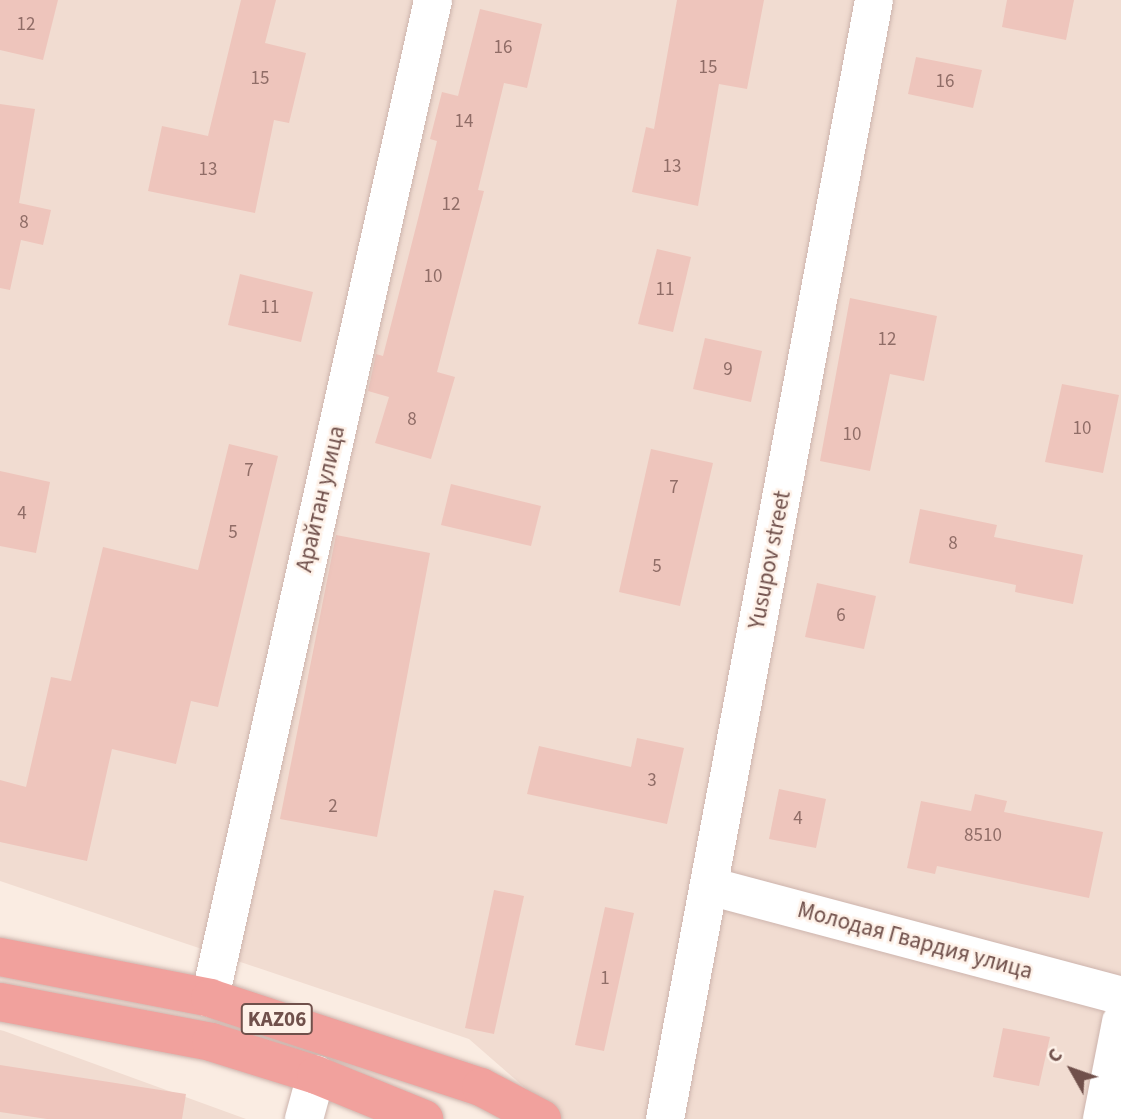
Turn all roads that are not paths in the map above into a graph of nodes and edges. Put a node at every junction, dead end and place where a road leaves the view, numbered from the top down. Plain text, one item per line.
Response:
1 (433, 0) edge
2 (874, 0) edge
3 (709, 886) junction
4 (0, 957) edge
5 (1121, 996) edge
6 (210, 998) junction
7 (0, 1002) edge
8 (1121, 1023) edge
9 (316, 1075) junction
10 (304, 1119) edge
11 (424, 1119) edge
12 (542, 1119) edge
13 (665, 1119) edge
14 (1102, 1119) edge

1 - 6 street, Арайтан улица
2 - 3 street, Yusupov street
3 - 5 street, Молодая Гвардия улица
3 - 13 street, Yusupov street
4 - 6 highway, KАZ06
6 - 12 highway, KАZ06
7 - 9 highway, KАZ06
8 - 14 street
9 - 10 street
9 - 11 highway, KАZ06

